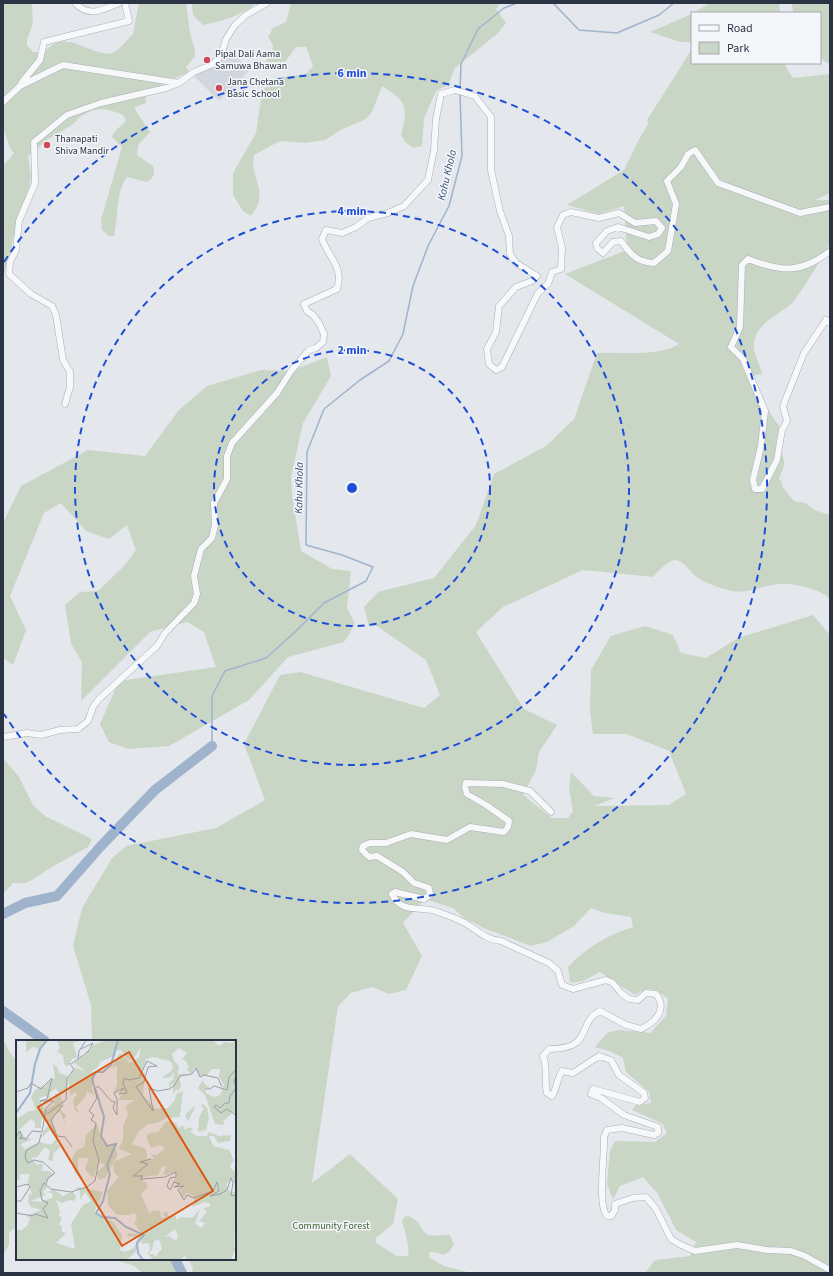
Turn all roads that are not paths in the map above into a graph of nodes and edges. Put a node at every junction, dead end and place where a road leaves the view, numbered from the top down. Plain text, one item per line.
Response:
1 (75, 3) edge
2 (119, 3) edge
3 (125, 3) edge
4 (267, 3) edge
5 (179, 83) junction
6 (20, 86) junction
7 (3, 102) edge
8 (830, 207) edge
9 (830, 251) edge
10 (830, 324) edge
11 (65, 404) dead end
12 (3, 737) edge
13 (551, 812) dead end
14 (830, 1270) edge

1 - 2 street
3 - 6 street
4 - 5 street
5 - 6 street
5 - 11 street
6 - 7 street
8 - 12 street
9 - 10 street
13 - 14 street

